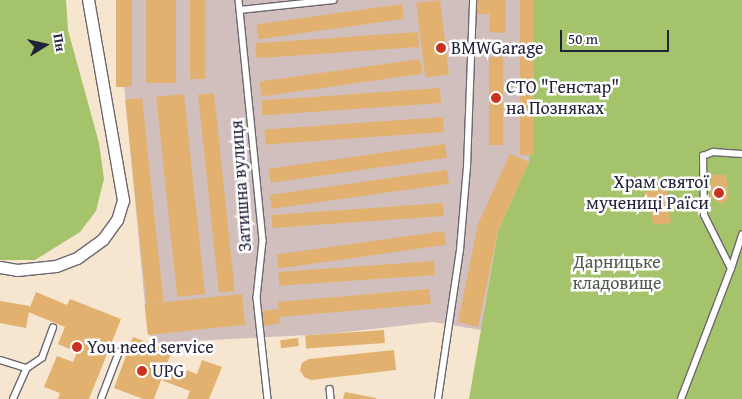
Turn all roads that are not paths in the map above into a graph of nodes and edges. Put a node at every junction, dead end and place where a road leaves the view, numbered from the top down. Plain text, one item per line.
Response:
1 (88, 0) edge
2 (240, 0) edge
3 (333, 0) edge
4 (473, 0) edge
5 (240, 10) junction
6 (742, 154) edge
7 (742, 235) edge
8 (0, 267) edge
9 (731, 269) junction
10 (53, 328) dead end
11 (119, 352) dead end
12 (0, 360) edge
13 (27, 368) junction
14 (330, 389) dead end
15 (13, 399) edge
16 (101, 399) edge
17 (268, 399) edge
18 (331, 399) edge
19 (438, 399) edge
20 (681, 399) edge

1 - 8 street
2 - 5 lane, Затишна вулиця
3 - 5 lane
4 - 19 lane
5 - 17 lane, Затишна вулиця
6 - 9 lane
7 - 9 lane
9 - 20 lane
10 - 13 lane
11 - 16 lane
12 - 13 lane
13 - 15 lane
14 - 18 lane

